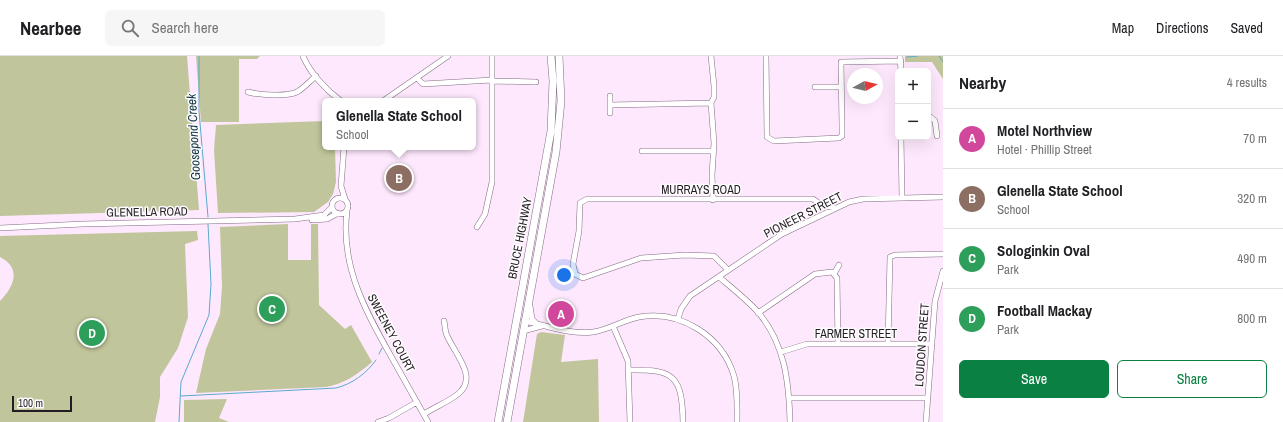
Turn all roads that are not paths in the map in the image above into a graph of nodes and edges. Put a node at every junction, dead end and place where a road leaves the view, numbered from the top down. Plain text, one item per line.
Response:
1 (303, 56) edge
2 (448, 56) edge
3 (492, 56) edge
4 (551, 56) edge
5 (559, 56) edge
6 (711, 56) edge
7 (766, 56) edge
8 (901, 58) edge
9 (841, 59) edge
10 (316, 76) junction
11 (417, 78) junction
12 (492, 80) junction
13 (536, 82) dead end
14 (815, 87) dead end
15 (841, 87) junction
16 (248, 92) dead end
17 (333, 95) junction
18 (610, 96) dead end
19 (335, 98) edge
20 (336, 98) edge
21 (387, 98) edge
22 (711, 103) junction
23 (610, 105) junction
24 (610, 113) dead end
25 (931, 117) edge
26 (937, 136) dead end
27 (901, 140) edge
28 (344, 150) edge
29 (642, 151) dead end
30 (714, 151) junction
31 (341, 186) junction
32 (943, 197) edge
33 (902, 198) junction
34 (345, 199) junction
35 (335, 200) junction
36 (713, 200) junction
37 (821, 205) junction
38 (332, 207) junction
39 (834, 208) junction
40 (346, 211) junction
41 (338, 213) junction
42 (819, 216) junction
43 (295, 219) junction
44 (346, 225) junction
45 (477, 226) dead end
46 (0, 228) edge
47 (943, 254) edge
48 (839, 265) dead end
49 (728, 270) junction
50 (943, 271) edge
51 (834, 274) junction
52 (719, 277) junction
53 (530, 295) junction
54 (758, 313) junction
55 (678, 319) junction
56 (444, 321) dead end
57 (524, 321) junction
58 (536, 323) junction
59 (543, 326) junction
60 (613, 326) junction
61 (522, 332) junction
62 (838, 344) junction
63 (888, 344) junction
64 (932, 344) junction
65 (781, 352) junction
66 (630, 370) junction
67 (502, 398) junction
68 (790, 398) junction
69 (928, 398) junction
70 (417, 402) junction
71 (424, 414) junction
72 (378, 422) edge
73 (428, 422) edge
74 (498, 422) edge
75 (506, 422) edge
76 (630, 422) edge
77 (683, 422) edge
78 (737, 422) edge
79 (790, 422) edge
80 (926, 422) edge

1 - 10 street
2 - 11 street
3 - 12 street
4 - 67 highway, BRUCE HIGHWAY
5 - 53 highway, BRUCE HIGHWAY
6 - 22 street
7 - 15 street
8 - 9 street
9 - 15 street
10 - 16 street
10 - 17 street
11 - 12 street
11 - 21 street
12 - 13 street
12 - 45 street
14 - 15 street
17 - 19 street
17 - 20 street
18 - 23 street
22 - 23 street
22 - 30 street
23 - 24 street
25 - 26 street
27 - 33 street
28 - 31 street
29 - 30 street
30 - 36 street
31 - 34 street
31 - 35 street
32 - 33 street, PIONEER STREET
33 - 39 street, PIONEER STREET
34 - 35 street
34 - 40 street
35 - 38 street
36 - 37 street, MURRAYS ROAD
36 - 49 street, MURRAYS ROAD
37 - 39 street, MURRAYS ROAD
37 - 42 street
38 - 41 street
38 - 43 street, GLENELLA ROAD
39 - 42 street, PIONEER STREET
40 - 41 street
40 - 44 street, SWEENEY COURT
41 - 43 street, GLENELLA ROAD
41 - 44 street, SWEENEY COURT
42 - 49 street, PIONEER STREET
43 - 46 street, GLENELLA ROAD
44 - 70 street, SWEENEY COURT
47 - 63 street
48 - 51 street
49 - 52 street, PIONEER STREET
50 - 64 street, LOUDON STREET
51 - 54 street
51 - 62 street
52 - 54 street
52 - 55 street, PIONEER STREET
53 - 57 highway, BRUCE HIGHWAY
53 - 58 street
54 - 65 street
55 - 60 street
55 - 78 street
56 - 71 street
57 - 58 street
57 - 61 highway, BRUCE HIGHWAY
57 - 67 highway
58 - 59 street
59 - 60 street
59 - 61 street
60 - 66 street
61 - 75 highway, BRUCE HIGHWAY
62 - 63 street, FARMER STREET
62 - 65 street, FARMER STREET
63 - 64 street, FARMER STREET
64 - 69 street, LOUDON STREET
65 - 68 street
66 - 76 street
66 - 77 street
67 - 74 highway, BRUCE HIGHWAY
68 - 69 street
68 - 79 street
69 - 80 street, LOUDON STREET
70 - 71 street, SWEENEY COURT
70 - 72 street
71 - 73 street, SWEENEY COURT

